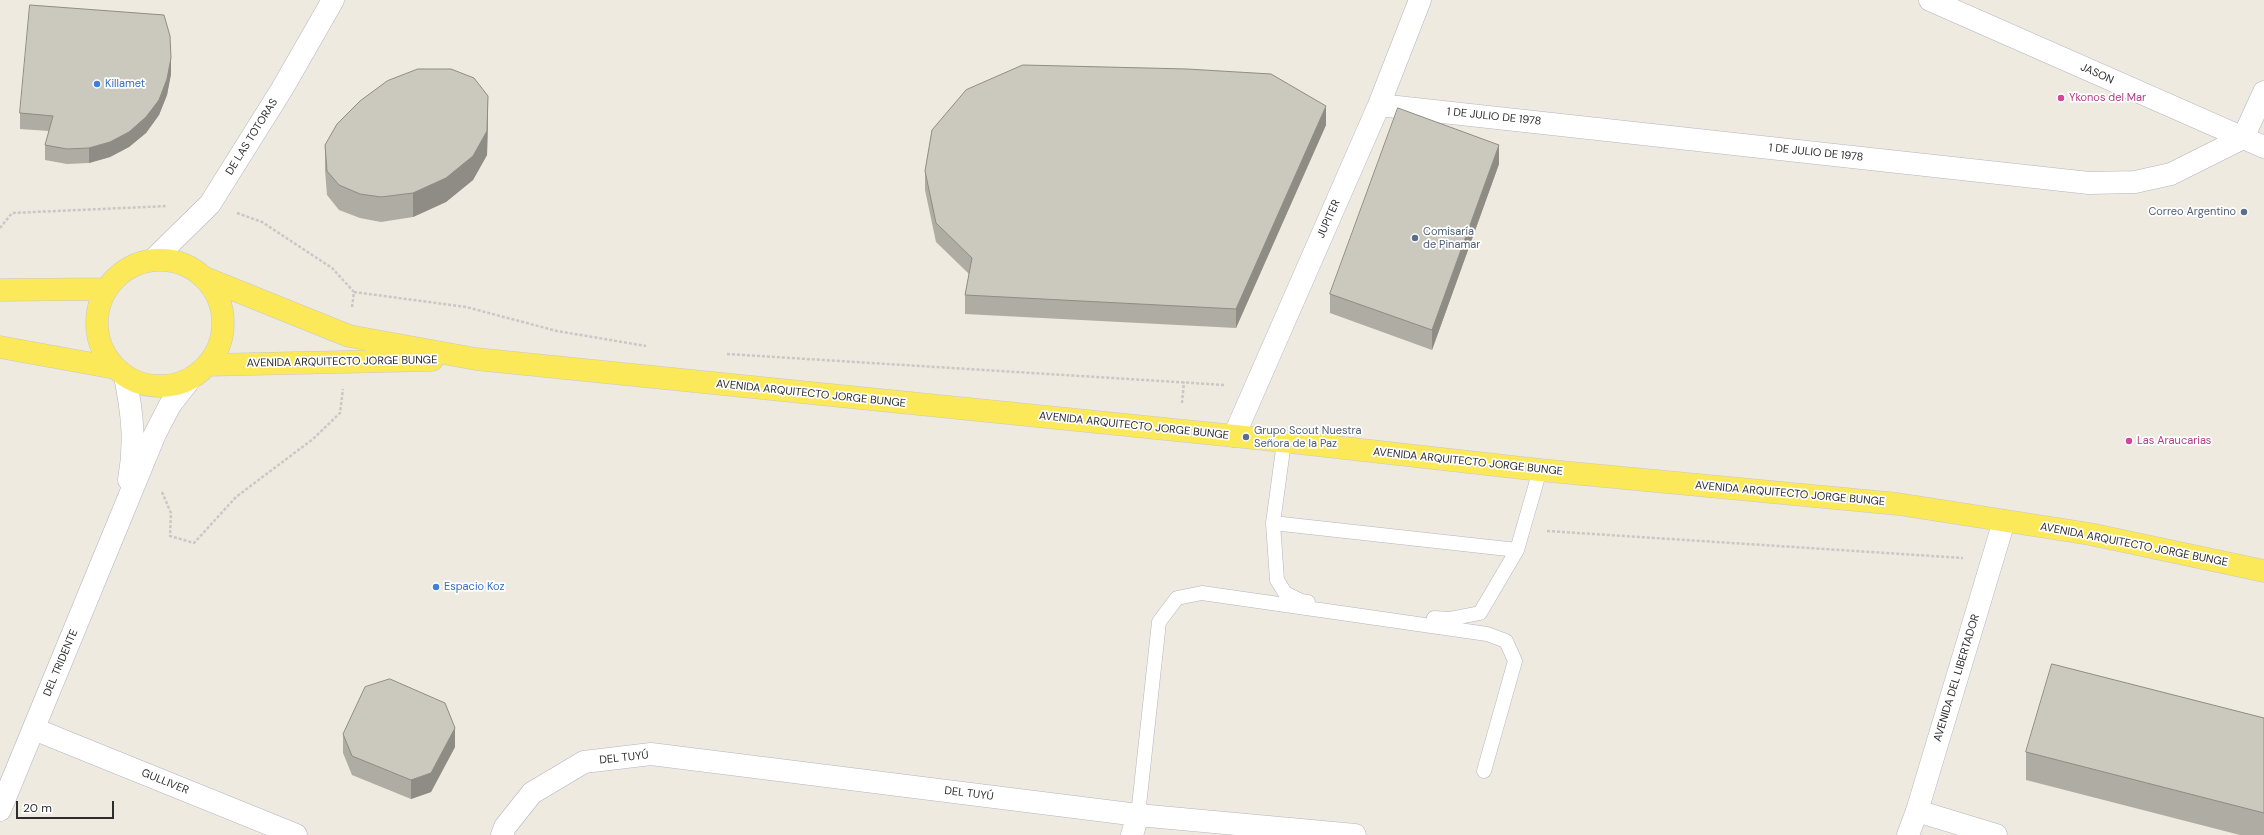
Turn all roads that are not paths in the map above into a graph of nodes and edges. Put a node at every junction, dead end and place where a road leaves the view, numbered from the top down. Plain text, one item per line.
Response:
1 (333, 0) edge
2 (1420, 0) edge
3 (1930, 0) edge
4 (2264, 92) edge
5 (1379, 105) junction
6 (2244, 138) junction
7 (2264, 147) edge
8 (153, 260) junction
9 (205, 278) junction
10 (106, 289) junction
11 (0, 290) edge
12 (0, 348) edge
13 (476, 359) junction
14 (199, 371) junction
15 (120, 372) junction
16 (1234, 436) junction
17 (1284, 442) junction
18 (1540, 470) junction
19 (122, 516) junction
20 (2004, 521) junction
21 (1273, 523) junction
22 (1517, 550) junction
23 (2264, 572) edge
24 (34, 729) junction
25 (1484, 771) dead end
26 (0, 810) edge
27 (1917, 811) junction
28 (1135, 825) edge
29 (296, 835) edge
30 (502, 835) edge
31 (1355, 835) edge
32 (1908, 835) edge
33 (1996, 835) edge

1 - 8 street, DE LAS TOTORAS
2 - 5 street, JUPITER
3 - 6 street, JASON
4 - 6 street
5 - 6 street, 1 DE JULIO DE 1978
5 - 16 street, JUPITER
6 - 7 street, JASON
8 - 9 main road
8 - 10 main road
9 - 13 main road, AVENIDA ARQUITECTO JORGE BUNGE
9 - 14 main road
10 - 11 main road
10 - 15 main road
12 - 15 main road
13 - 14 main road, AVENIDA ARQUITECTO JORGE BUNGE
13 - 16 main road, AVENIDA ARQUITECTO JORGE BUNGE
14 - 15 main road
14 - 19 street, DEL TRIDENTE
15 - 19 street, DEL TRIDENTE
16 - 17 main road, AVENIDA ARQUITECTO JORGE BUNGE
17 - 18 main road, AVENIDA ARQUITECTO JORGE BUNGE
17 - 21 lane
18 - 20 main road, AVENIDA ARQUITECTO JORGE BUNGE
18 - 22 lane
19 - 24 street, DEL TRIDENTE
20 - 23 main road, AVENIDA ARQUITECTO JORGE BUNGE
20 - 27 street, AVENIDA DEL LIBERTADOR
21 - 22 lane
21 - 22 lane
24 - 26 street, DEL TRIDENTE
24 - 29 street, GULLIVER
25 - 28 lane
27 - 32 street, AVENIDA DEL LIBERTADOR
27 - 33 street
28 - 30 street, DEL TUYÚ
28 - 31 street, DEL TUYÚ

